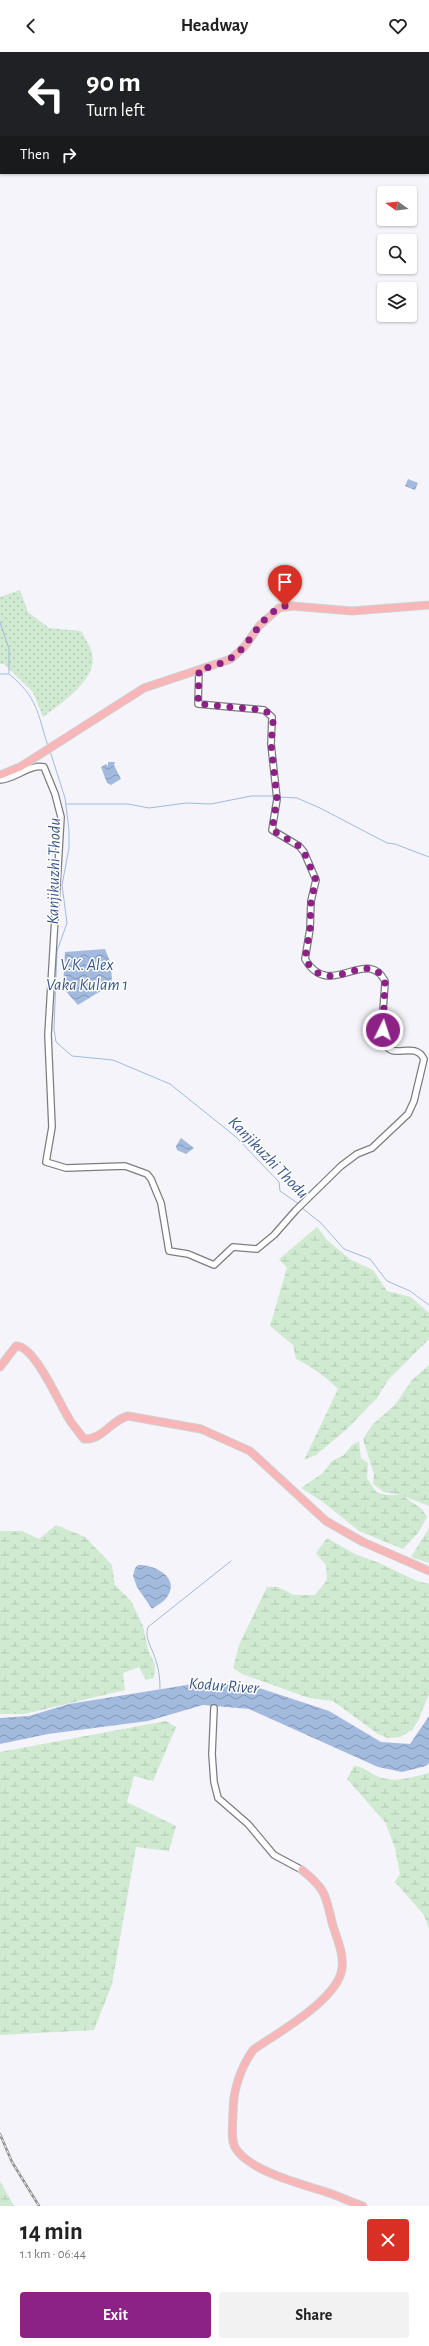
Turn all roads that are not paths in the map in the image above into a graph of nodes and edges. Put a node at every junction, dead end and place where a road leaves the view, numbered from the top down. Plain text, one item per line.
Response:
1 (429, 605) edge
2 (199, 670) junction
3 (0, 775) edge
4 (0, 780) edge
5 (0, 1367) edge
6 (429, 1571) edge
7 (214, 1708) dead end
8 (302, 1870) joint
9 (363, 2206) edge

1 - 2 main road
2 - 3 main road
2 - 4 street
5 - 6 main road
7 - 8 street
8 - 9 main road

